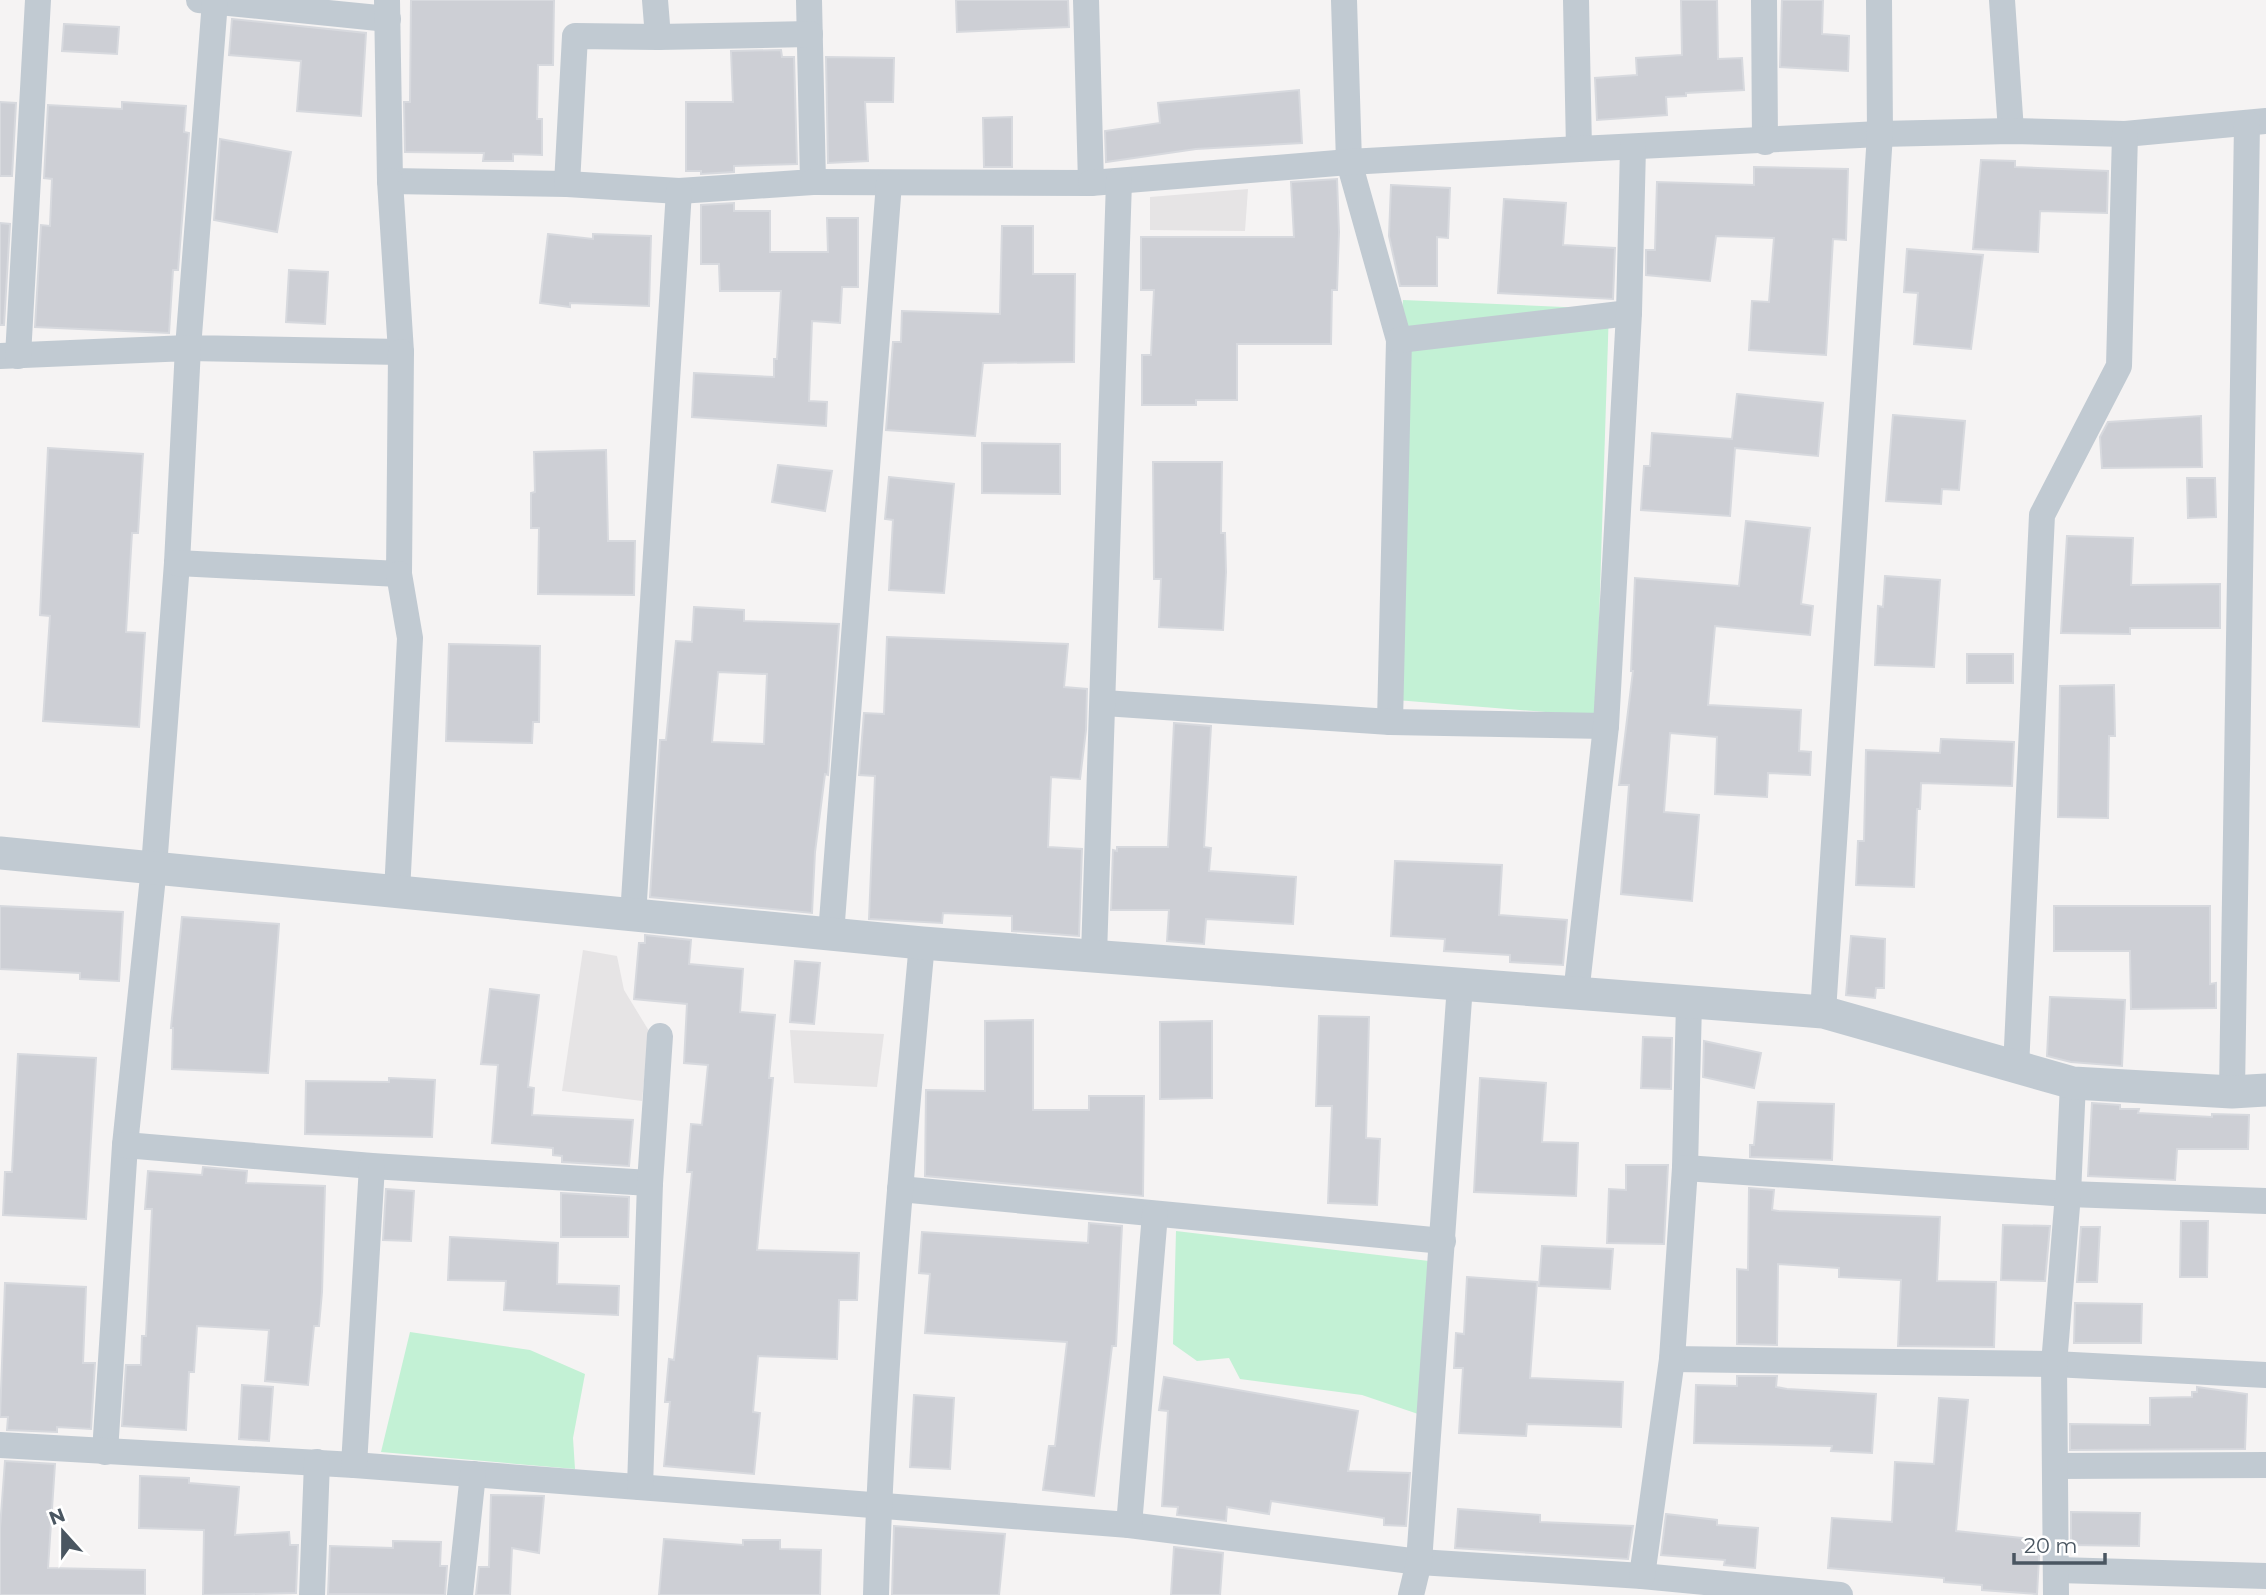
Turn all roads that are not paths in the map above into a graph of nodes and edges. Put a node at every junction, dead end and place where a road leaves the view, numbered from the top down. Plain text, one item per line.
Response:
1 (38, 0) edge
2 (655, 0) edge
3 (809, 0) edge
4 (1086, 0) edge
5 (1344, 0) edge
6 (1576, 0) edge
7 (1764, 0) edge
8 (1879, 0) edge
9 (2002, 0) edge
10 (207, 1) edge
11 (388, 10) edge
12 (810, 34) junction
13 (658, 37) junction
14 (2256, 122) edge
15 (2011, 131) junction
16 (1880, 134) junction
17 (2125, 134) junction
18 (1765, 142) junction
19 (1633, 147) junction
20 (1579, 149) junction
21 (1349, 162) junction
22 (390, 181) junction
23 (1119, 181) junction
24 (813, 182) junction
25 (888, 183) junction
26 (1091, 183) junction
27 (567, 184) junction
28 (679, 191) junction
29 (1629, 313) junction
30 (1399, 340) junction
31 (188, 348) junction
32 (401, 352) junction
33 (9, 356) edge
34 (177, 562) junction
35 (399, 574) junction
36 (1104, 703) junction
37 (1390, 722) junction
38 (1606, 726) junction
39 (0, 853) edge
40 (154, 867) junction
41 (397, 892) junction
42 (633, 916) junction
43 (831, 934) junction
44 (922, 943) junction
45 (1094, 955) junction
46 (1460, 985) junction
47 (1576, 994) junction
48 (1689, 1003) junction
49 (1823, 1012) junction
50 (660, 1037) dead end
51 (2016, 1068) junction
52 (2073, 1083) junction
53 (2266, 1090) edge
54 (2232, 1091) junction
55 (125, 1145) junction
56 (372, 1166) junction
57 (1685, 1168) junction
58 (650, 1183) junction
59 (900, 1189) junction
60 (2068, 1194) junction
61 (2266, 1202) edge
62 (1155, 1214) junction
63 (1443, 1241) junction
64 (1672, 1359) junction
65 (2054, 1364) junction
66 (2266, 1375) edge
67 (0, 1445) edge
68 (104, 1452) junction
69 (317, 1462) junction
70 (354, 1465) junction
71 (2266, 1465) edge
72 (2056, 1466) junction
73 (473, 1474) junction
74 (640, 1487) junction
75 (878, 1506) junction
76 (1129, 1525) junction
77 (1419, 1562) junction
78 (2266, 1576) edge
79 (1642, 1577) junction
80 (2057, 1583) edge
81 (312, 1595) edge
82 (460, 1595) edge
83 (876, 1595) edge
84 (1411, 1595) edge
85 (1840, 1595) edge

1 - 33 street
2 - 13 street
3 - 12 street
4 - 26 street
5 - 21 street
6 - 20 street
7 - 18 street
8 - 16 street
9 - 15 street
10 - 11 street
10 - 31 street
11 - 22 street
12 - 13 street
12 - 24 street
13 - 27 street
14 - 17 street
14 - 54 street
15 - 16 street
15 - 17 street
16 - 18 street
16 - 49 street
17 - 51 street
18 - 19 street
19 - 20 street
19 - 29 street
20 - 21 street
21 - 23 street
21 - 30 street
22 - 27 street
22 - 32 street
23 - 26 street
23 - 36 street
24 - 25 street
24 - 28 street
25 - 26 street
25 - 43 street
27 - 28 street
28 - 42 street
29 - 30 street
29 - 38 street
30 - 37 street
31 - 32 street
31 - 33 street
31 - 34 street
32 - 35 street
34 - 35 street
34 - 40 street
35 - 41 street
36 - 37 street
36 - 45 street
37 - 38 street
38 - 47 street
39 - 40 street
40 - 41 street
40 - 55 street
41 - 42 street
42 - 43 street
43 - 44 street
44 - 45 street
44 - 59 street
45 - 46 street
46 - 47 street
46 - 63 street
47 - 48 street
48 - 49 street
48 - 57 street
49 - 51 street
50 - 58 street
51 - 52 street
52 - 54 street
52 - 60 street
53 - 54 street
55 - 56 street
55 - 68 street
56 - 58 street
56 - 70 street
57 - 60 street
57 - 64 street
58 - 74 street
59 - 62 street
59 - 75 street
60 - 61 street
60 - 65 street
62 - 63 street
62 - 76 street
63 - 77 street
64 - 65 street
64 - 79 street
65 - 66 street
65 - 72 street
67 - 68 street
68 - 69 street
69 - 70 street
69 - 81 street
70 - 73 street
71 - 72 street
72 - 80 street
73 - 74 street
73 - 82 street
74 - 75 street
75 - 76 street
75 - 83 street
76 - 77 street
77 - 79 street
77 - 84 street
78 - 80 street
79 - 85 street

